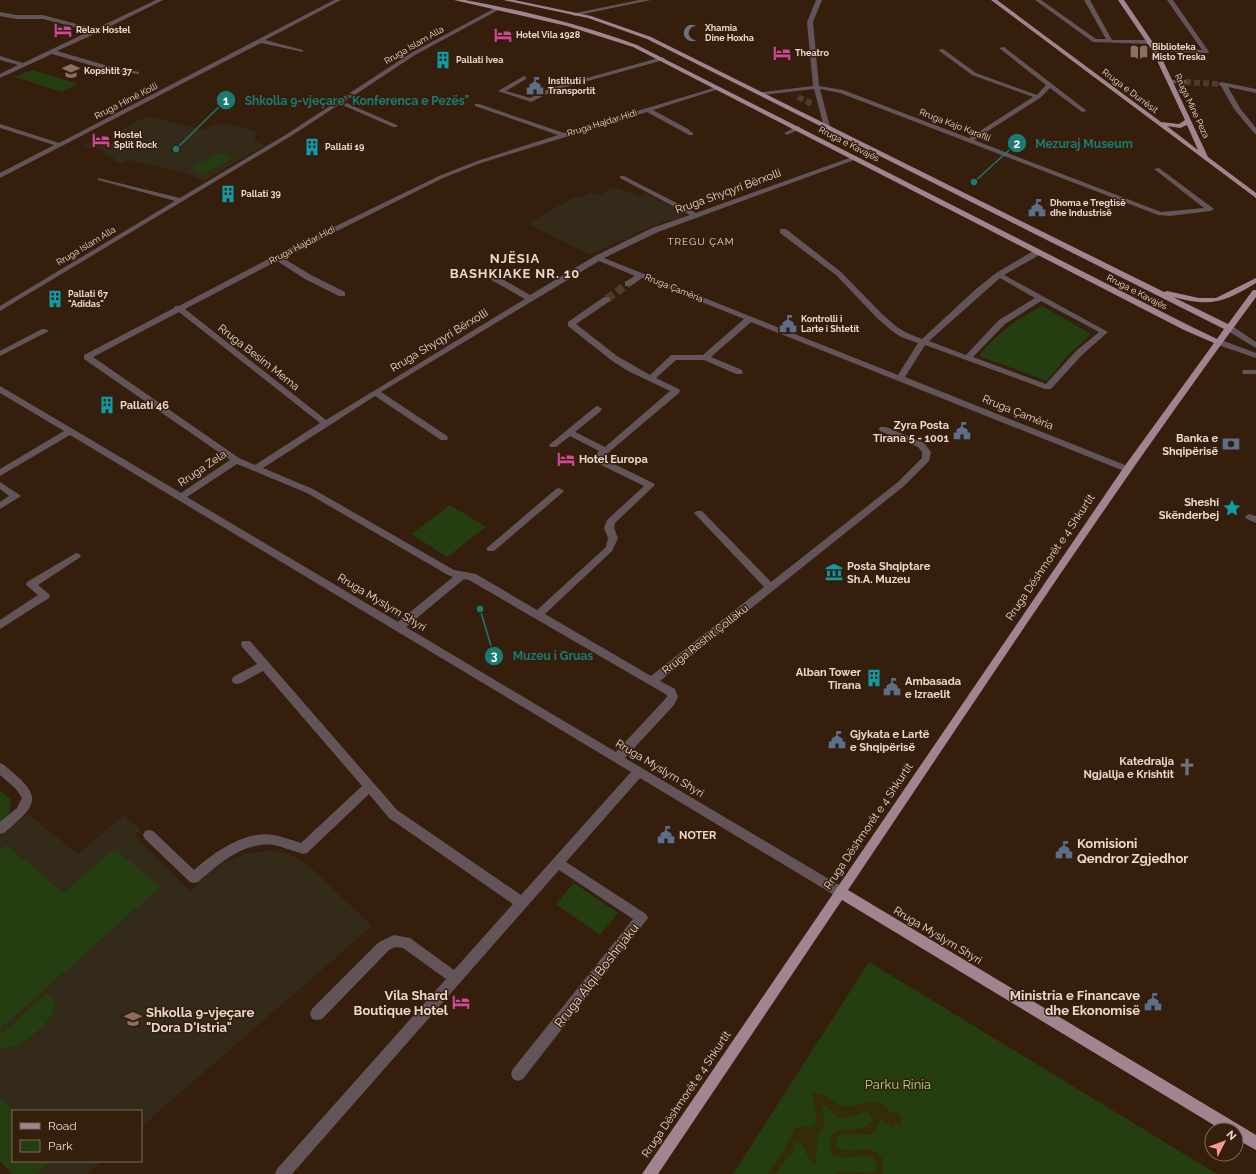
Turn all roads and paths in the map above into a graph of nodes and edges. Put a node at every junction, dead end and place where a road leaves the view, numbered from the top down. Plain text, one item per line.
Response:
1 (160, 0) edge
2 (338, 0) edge
3 (457, 0) edge
4 (506, 0) edge
5 (648, 0) edge
6 (819, 0) edge
7 (994, 0) edge
8 (1038, 0) edge
9 (1046, 0) edge
10 (1087, 0) edge
11 (1121, 0) edge
12 (1170, 0) edge
13 (516, 1) edge
14 (499, 8) junction
15 (0, 14) edge
16 (574, 14) junction
17 (559, 21) junction
18 (97, 31) junction
19 (261, 41) junction
20 (1110, 42) junction
21 (1150, 42) junction
22 (1002, 48) dead end
23 (941, 50) dead end
24 (1155, 50) junction
25 (301, 51) dead end
26 (53, 52) junction
27 (0, 58) edge
28 (662, 59) junction
29 (25, 65) junction
30 (137, 73) dead end
31 (0, 76) edge
32 (524, 78) dead end
33 (1172, 82) junction
34 (1185, 82) tunnel mouth
35 (1050, 84) junction
36 (816, 87) junction
37 (719, 88) junction
38 (784, 91) junction
39 (1256, 91) edge
40 (763, 94) junction
41 (798, 97) tunnel mouth
42 (1038, 97) junction
43 (340, 102) junction
44 (477, 105) dead end
45 (814, 105) tunnel mouth
46 (647, 109) junction
47 (822, 109) junction
48 (1084, 111) dead end
49 (1155, 120) junction
50 (1189, 121) junction
51 (0, 126) edge
52 (395, 126) dead end
53 (828, 126) junction
54 (798, 128) junction
55 (1256, 132) edge
56 (787, 133) dead end
57 (691, 134) dead end
58 (809, 134) junction
59 (564, 135) junction
60 (970, 140) junction
61 (60, 145) junction
62 (855, 158) junction
63 (1206, 159) junction
64 (1157, 169) dead end
65 (0, 176) edge
66 (622, 177) dead end
67 (100, 180) dead end
68 (1254, 194) edge
69 (181, 200) junction
70 (695, 215) junction
71 (783, 231) dead end
72 (1038, 252) junction
73 (277, 258) junction
74 (598, 258) junction
75 (489, 275) dead end
76 (641, 275) junction
77 (999, 275) junction
78 (1134, 280) junction
79 (1256, 280) edge
80 (628, 284) tunnel mouth
81 (1256, 292) edge
82 (342, 294) dead end
83 (1041, 297) junction
84 (531, 299) junction
85 (607, 299) tunnel mouth
86 (178, 308) junction
87 (0, 309) edge
88 (750, 318) junction
89 (1229, 328) junction
90 (44, 331) dead end
91 (1220, 339) junction
92 (923, 342) junction
93 (1256, 346) edge
94 (0, 354) edge
95 (1256, 356) edge
96 (705, 358) junction
97 (967, 358) junction
98 (738, 372) dead end
99 (1246, 372) dead end
100 (1256, 372) edge
101 (900, 378) junction
102 (650, 379) junction
103 (0, 389) edge
104 (375, 392) junction
105 (598, 409) dead end
106 (326, 424) junction
107 (883, 429) dead end
108 (70, 431) junction
109 (569, 432) junction
110 (444, 438) dead end
111 (553, 445) dead end
112 (606, 451) junction
113 (236, 460) junction
114 (256, 468) junction
115 (1127, 469) junction
116 (0, 473) edge
117 (0, 485) edge
118 (559, 491) dead end
119 (181, 497) junction
120 (0, 506) edge
121 (699, 513) dead end
122 (491, 550) dead end
123 (76, 556) dead end
124 (462, 575) junction
125 (770, 587) junction
126 (538, 615) junction
127 (0, 625) edge
128 (398, 628) junction
129 (246, 644) dead end
130 (264, 664) junction
131 (237, 680) dead end
132 (652, 681) junction
133 (617, 759) junction
134 (0, 768) edge
135 (638, 772) junction
136 (369, 787) junction
137 (0, 829) edge
138 (149, 835) dead end
139 (557, 862) junction
140 (840, 892) junction
141 (522, 902) junction
142 (455, 978) junction
143 (317, 1014) dead end
144 (518, 1074) dead end
145 (1222, 1122) edge
146 (1244, 1136) edge
147 (1256, 1143) edge
148 (282, 1174) edge
149 (649, 1174) edge

1 - 18 street
2 - 19 street, Rruga Himë Kolli
3 - 14 main road, Rruga e Kavajës
4 - 13 main road, Rruga e Kavajës
5 - 16 street
6 - 36 street
7 - 49 main road, Rruga e Durrësit
8 - 9 street
8 - 20 street
10 - 20 street
11 - 21 main road, Rruga Mine Peza
12 - 24 street
13 - 16 main road, Rruga e Kavajës
14 - 17 main road, Rruga e Kavajës
14 - 43 street, Rruga Islam Alla
15 - 18 street
16 - 17 main road
16 - 40 main road, Rruga e Kavajës
17 - 28 main road, Rruga e Kavajës
18 - 26 street
19 - 25 street
19 - 61 street, Rruga Himë Kolli
20 - 21 street
21 - 24 main road, Rruga Mine Peza
22 - 35 street
23 - 42 street
24 - 33 main road, Rruga Mine Peza
26 - 29 street
26 - 30 street
27 - 29 street
28 - 32 street
28 - 37 main road, Rruga e Kavajës
29 - 31 street
33 - 34 street
33 - 50 main road, Rruga Mine Peza
35 - 42 street
35 - 48 street
36 - 38 street, Rruga Kajo Karafili
36 - 47 street
36 - 60 street, Rruga Kajo Karafili
37 - 46 street, Rruga Hajdar Hidi
37 - 54 main road, Rruga e Kavajës
38 - 40 street, Rruga Kajo Karafili
38 - 41 street
39 - 55 street
40 - 53 main road, Rruga e Kavajës
42 - 60 street
43 - 52 street
43 - 69 street, Rruga Islam Alla
44 - 59 street
45 - 47 street
46 - 57 street
46 - 59 street, Rruga Hajdar Hidi
47 - 53 street
49 - 50 main road
49 - 63 main road, Rruga e Durrësit
50 - 63 main road, Rruga Mine Peza
51 - 61 street
53 - 58 main road
53 - 78 main road, Rruga e Kavajës
54 - 56 street
54 - 58 main road, Rruga e Kavajës
58 - 62 main road, Rruga e Kavajës
59 - 73 street, Rruga Hajdar Hidi
60 - 64 street, Rruga Kajo Karafili
61 - 65 street, Rruga Himë Kolli
62 - 70 street, Rruga Shyqyri Bërxolli
62 - 72 main road, Rruga e Kavajës
63 - 68 main road, Rruga e Durrësit
66 - 70 street
67 - 69 street
69 - 87 street, Rruga Islam Alla
70 - 74 street, Rruga Shyqyri Bërxolli
71 - 92 street
72 - 77 street
72 - 91 main road, Rruga e Kavajës
73 - 82 street
73 - 86 street, Rruga Hajdar Hidi
74 - 76 street, Rruga Çamëria
74 - 84 street, Rruga Shyqyri Bërxolli
75 - 84 street
76 - 80 street
76 - 88 street, Rruga Çamëria
77 - 83 street
77 - 92 street
78 - 79 main road
78 - 89 main road, Rruga e Kavajës
81 - 89 main road, Rruga Dëshmorët e 4 Shkurtit
83 - 97 street
83 - 97 street
84 - 104 street, Rruga Shyqyri Bërxolli
85 - 102 street
86 - 106 street, Rruga Besim Mema
86 - 113 street, Rruga Hajdar Hidi
88 - 96 street
88 - 101 street, Rruga Çamëria
89 - 91 main road, Rruga Dëshmorët e 4 Shkurtit
89 - 93 street
90 - 94 street
91 - 95 street
91 - 115 main road, Rruga Dëshmorët e 4 Shkurtit
92 - 97 street
92 - 101 street
96 - 98 street
96 - 102 street
99 - 100 street
101 - 115 street, Rruga Çamëria
102 - 112 street
103 - 108 street, Rruga Myslym Shyri
104 - 106 street, Rruga Shyqyri Bërxolli
104 - 110 street
105 - 109 street
106 - 114 street, Rruga Shyqyri Bërxolli
107 - 125 street, Rruga Reshit Çollaku
108 - 116 street
108 - 119 street, Rruga Myslym Shyri
109 - 111 street
109 - 112 street
112 - 126 street
113 - 114 street, Rruga Hajdar Hidi
113 - 119 street, Rruga Zela
114 - 124 street
115 - 140 main road, Rruga Dëshmorët e 4 Shkurtit
117 - 120 street
118 - 122 street
119 - 128 street, Rruga Myslym Shyri
121 - 125 street
123 - 127 street
124 - 126 street
124 - 128 street
125 - 132 street, Rruga Reshit Çollaku
126 - 132 street
128 - 133 street, Rruga Myslym Shyri
129 - 130 street
130 - 131 street
130 - 136 street
132 - 133 street, Rruga Reshit Çollaku
133 - 135 street, Rruga Myslym Shyri
134 - 137 street
135 - 139 street
135 - 140 street, Rruga Myslym Shyri
136 - 138 street
136 - 141 street
139 - 141 street
139 - 144 street, Rruga Alqi Boshnjaku
140 - 145 main road, Rruga Myslym Shyri
140 - 149 main road, Rruga Dëshmorët e 4 Shkurtit
141 - 142 street
142 - 143 street
142 - 148 street
146 - 147 main road, Rruga Myslym Shyri

